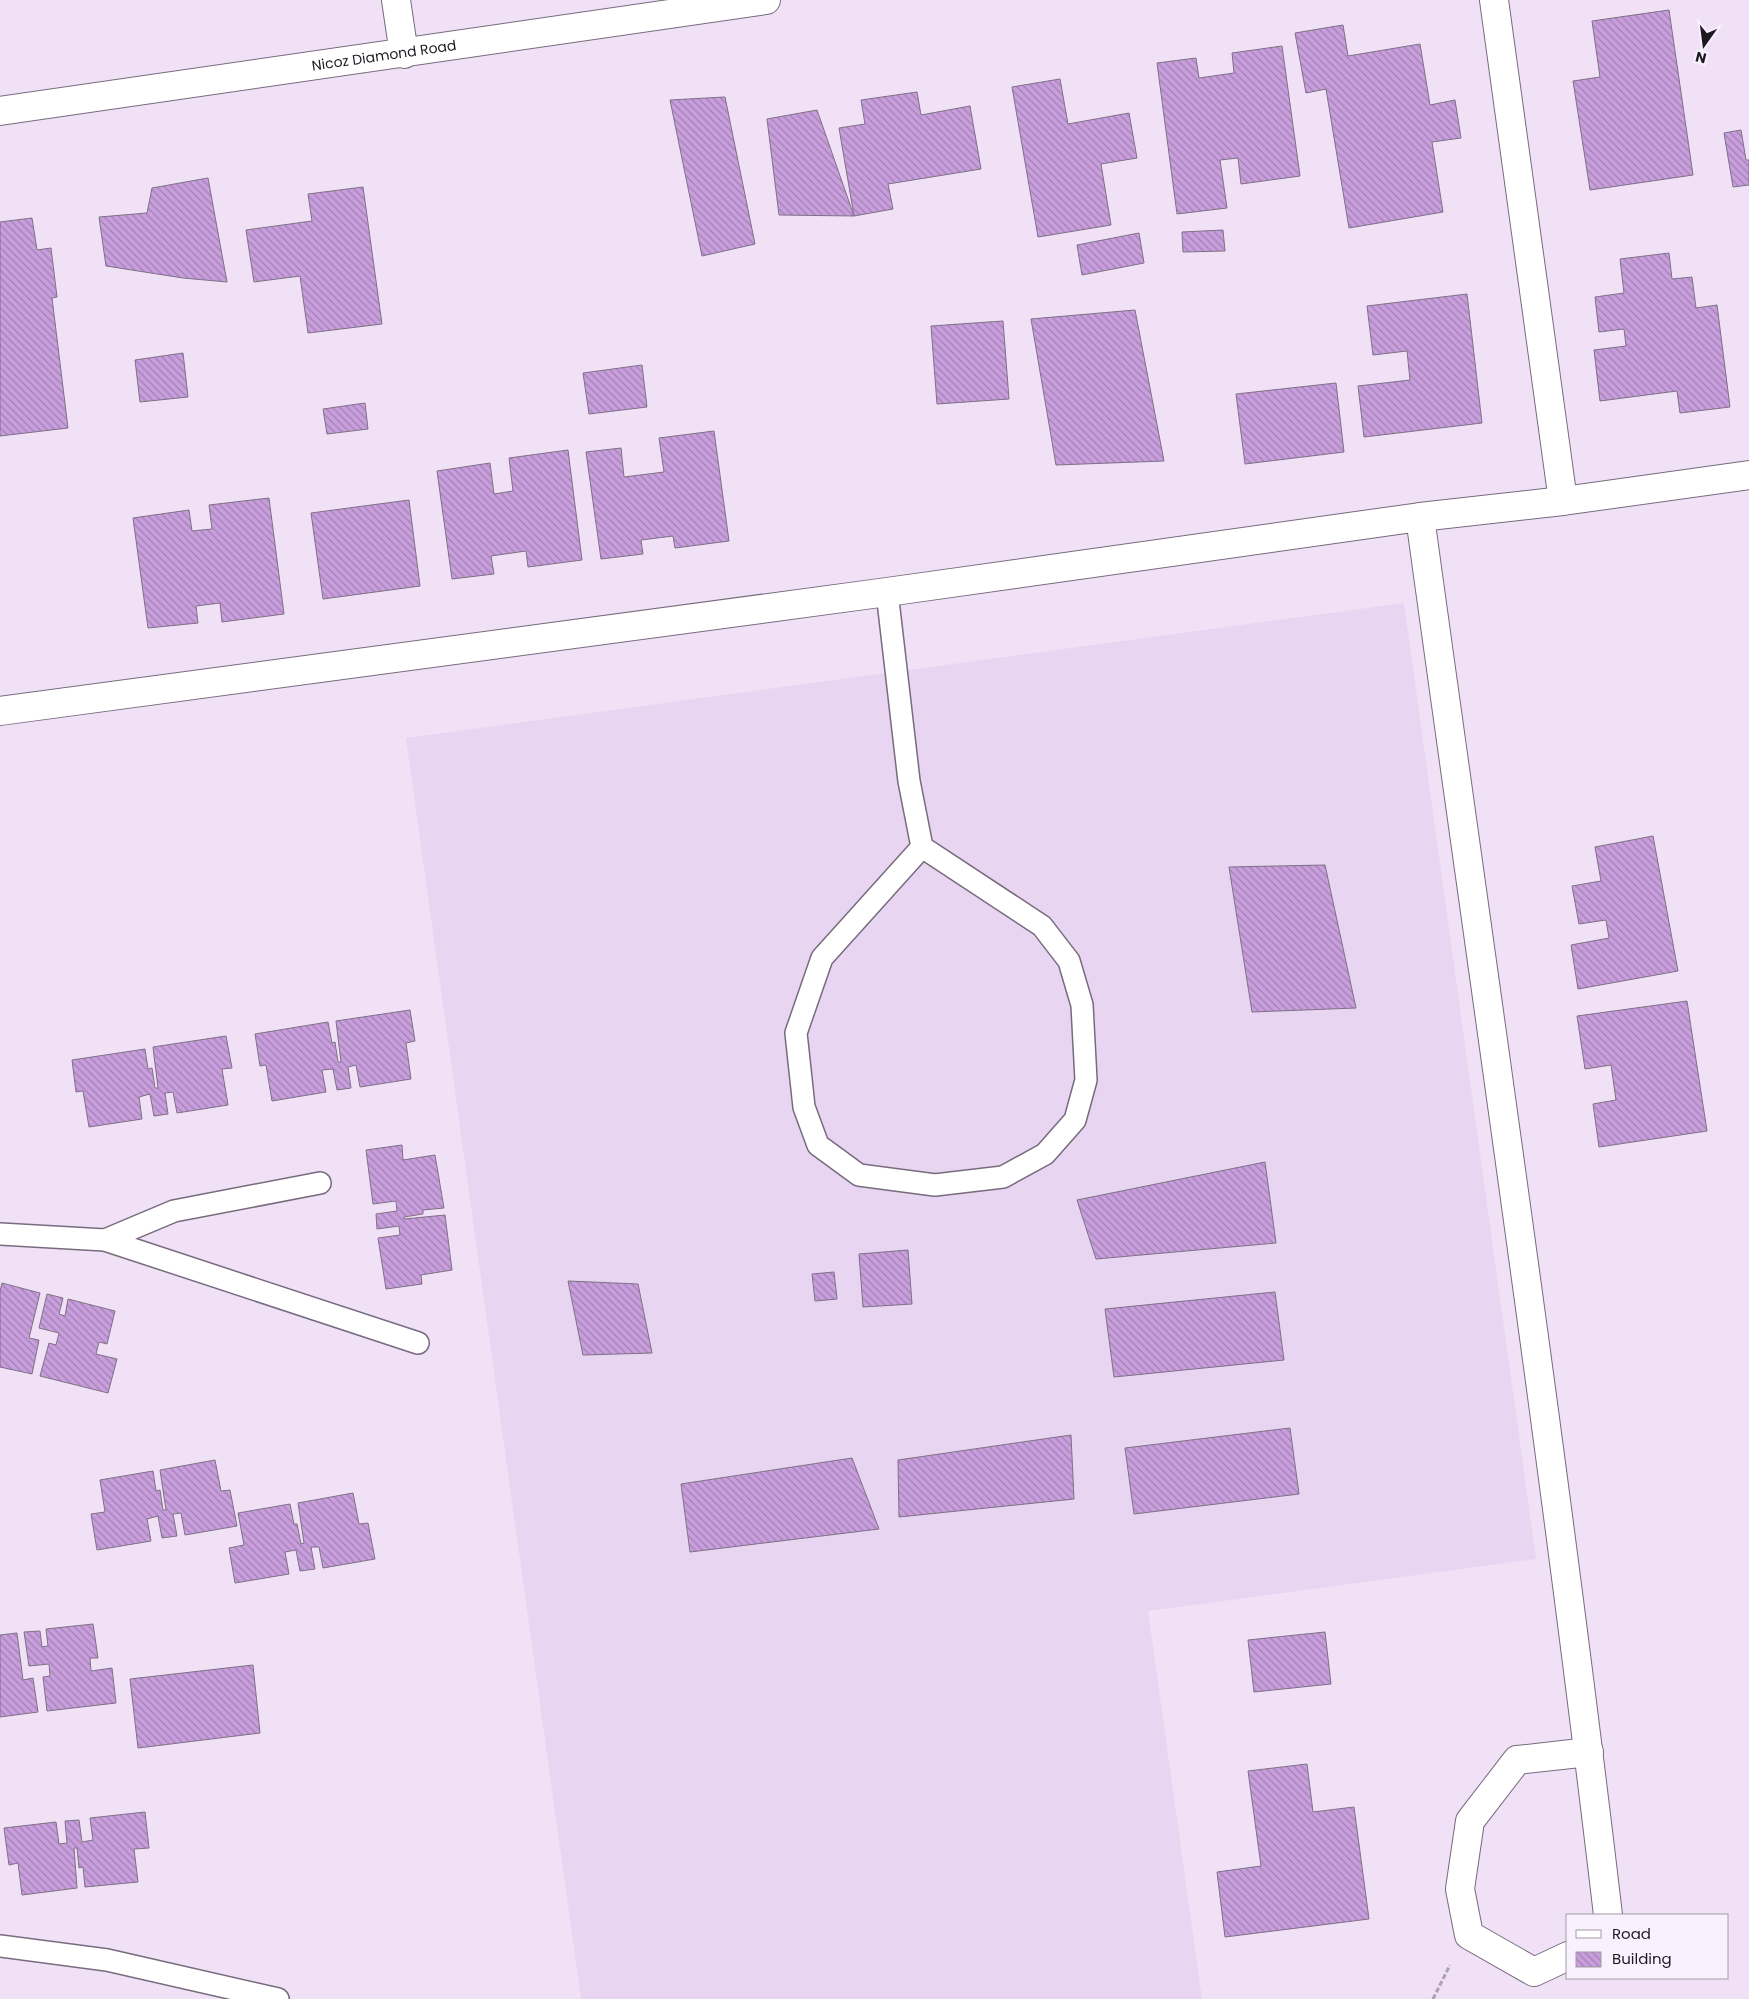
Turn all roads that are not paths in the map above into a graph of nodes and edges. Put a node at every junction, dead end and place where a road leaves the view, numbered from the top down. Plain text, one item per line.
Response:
1 (396, 0) edge
2 (766, 0) edge
3 (1494, 0) edge
4 (404, 54) junction
5 (0, 111) edge
6 (1749, 475) edge
7 (1563, 501) junction
8 (1420, 517) junction
9 (887, 592) junction
10 (0, 711) edge
11 (922, 848) junction
12 (320, 1183) dead end
13 (0, 1234) edge
14 (105, 1240) junction
15 (418, 1343) dead end
16 (1589, 1752) junction
17 (1608, 1914) edge
18 (0, 1946) edge
19 (1566, 1957) edge
20 (278, 1999) edge

1 - 4 street
2 - 4 street, Nicoz Diamond Road
3 - 7 street
4 - 5 street, Nicoz Diamond Road
6 - 7 street
7 - 8 street
8 - 9 street
8 - 16 street
9 - 10 street
9 - 11 lane
11 - 11 lane
12 - 14 lane
13 - 14 lane
14 - 15 lane
16 - 17 street
16 - 19 street
18 - 20 lane

